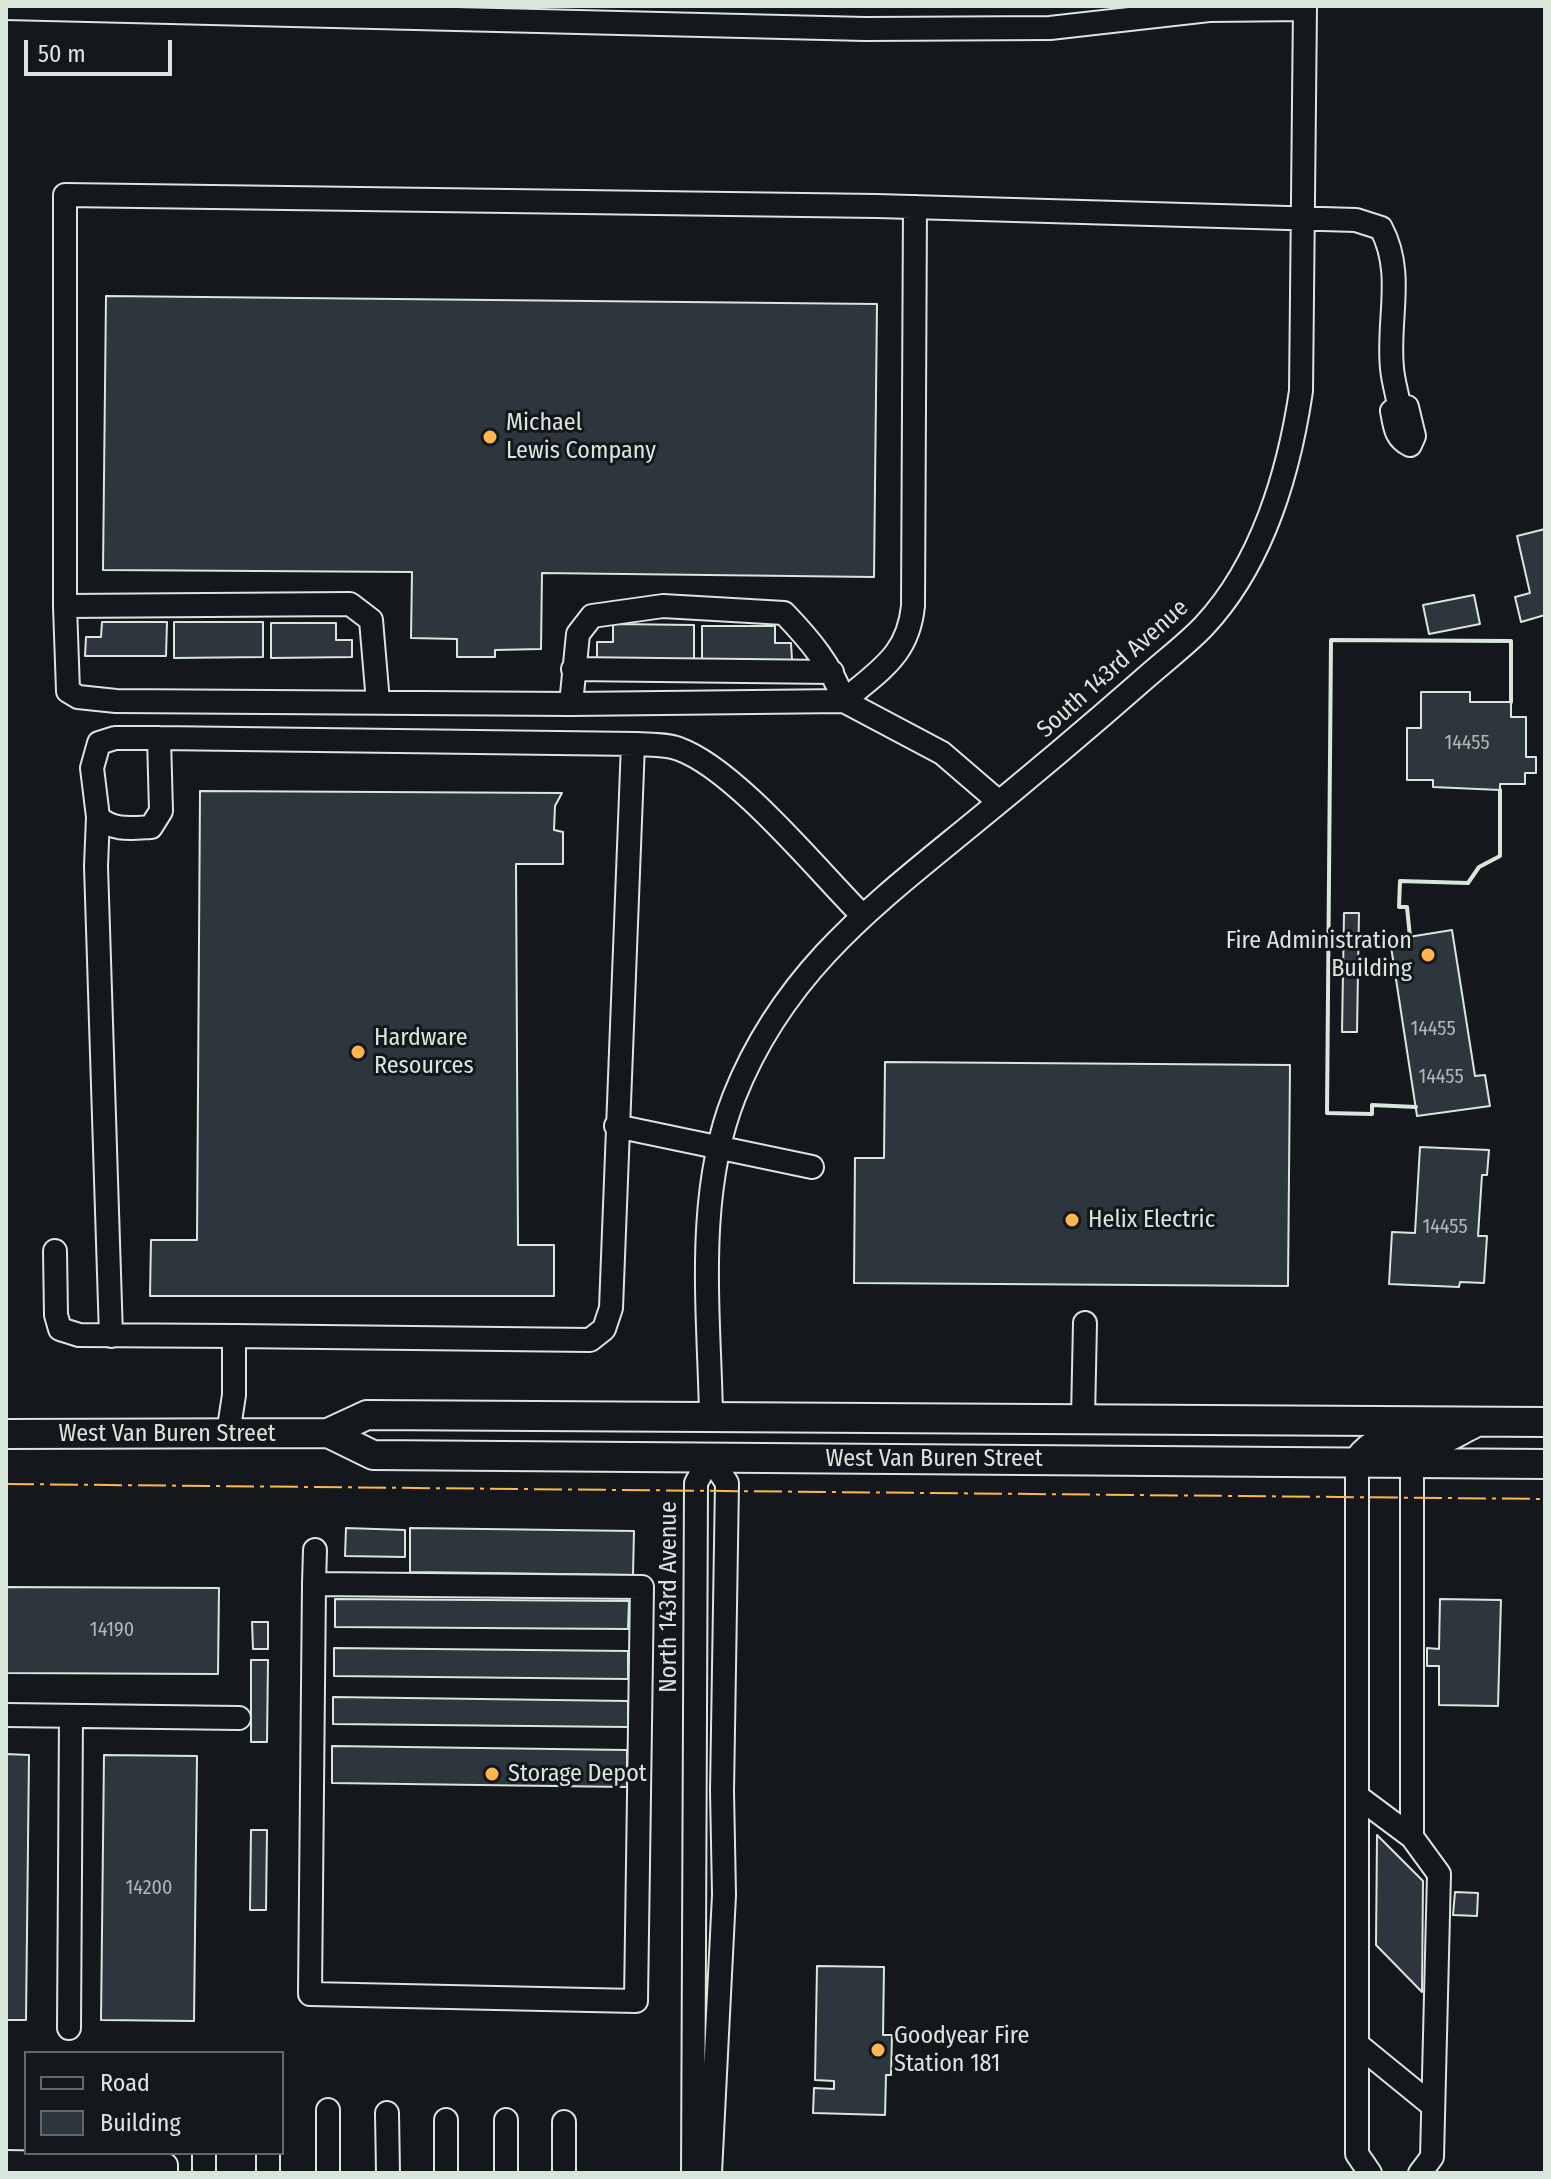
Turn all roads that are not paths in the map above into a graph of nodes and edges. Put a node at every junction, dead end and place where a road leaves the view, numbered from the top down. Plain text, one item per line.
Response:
1 (6, 8) edge
2 (1305, 8) edge
3 (915, 207) junction
4 (1303, 218) junction
5 (1399, 405) dead end
6 (65, 606) junction
7 (573, 669) junction
8 (832, 672) junction
9 (844, 701) junction
10 (378, 702) junction
11 (571, 704) junction
12 (159, 738) junction
13 (633, 744) junction
14 (999, 802) junction
15 (98, 817) junction
16 (862, 915) junction
17 (616, 1126) junction
18 (721, 1149) junction
19 (812, 1167) dead end
20 (55, 1251) dead end
21 (1085, 1323) dead end
22 (111, 1336) junction
23 (234, 1336) junction
24 (711, 1415) junction
25 (1083, 1418) junction
26 (1479, 1421) junction
27 (1545, 1422) edge
28 (328, 1433) junction
29 (6, 1434) edge
30 (228, 1434) junction
31 (710, 1458) junction
32 (1357, 1462) junction
33 (1412, 1463) junction
34 (1545, 1464) edge
35 (315, 1550) dead end
36 (314, 1584) junction
37 (6, 1715) edge
38 (71, 1716) junction
39 (239, 1718) dead end
40 (1357, 1796) junction
41 (1412, 1837) junction
42 (69, 2028) dead end
43 (1357, 2044) junction
44 (1433, 2106) junction
45 (328, 2110) dead end
46 (387, 2113) dead end
47 (446, 2120) dead end
48 (506, 2120) dead end
49 (564, 2122) dead end
50 (6, 2162) edge
51 (166, 2173) edge
52 (328, 2173) edge
53 (388, 2173) edge
54 (446, 2173) edge
55 (506, 2173) edge
56 (564, 2173) edge
57 (693, 2173) edge
58 (710, 2173) edge
59 (1370, 2173) edge
60 (1420, 2173) edge

1 - 2 street
2 - 4 street, South 143rd Avenue
3 - 4 street
3 - 6 street
3 - 9 street
4 - 5 street
4 - 14 street, South 143rd Avenue
6 - 10 street
6 - 10 street
7 - 8 street
7 - 8 street
7 - 11 street
8 - 9 street
9 - 11 street
9 - 14 street
10 - 11 street
12 - 13 street
12 - 15 street
12 - 15 street
13 - 16 street
13 - 17 street
14 - 16 street, South 143rd Avenue
15 - 22 street
16 - 18 street, South 143rd Avenue
17 - 18 street
17 - 23 street
18 - 19 street
18 - 24 street, South 143rd Avenue
20 - 22 street
21 - 25 street
22 - 23 street
23 - 30 street
24 - 25 main road, West Van Buren Street
24 - 28 main road, West Van Buren Street
24 - 31 main road
25 - 26 main road, West Van Buren Street
26 - 27 main road, West Van Buren Street
26 - 32 main road
28 - 30 main road, West Van Buren Street
28 - 31 main road, West Van Buren Street
29 - 30 main road, West Van Buren Street
31 - 32 main road, West Van Buren Street
31 - 57 street, North 143rd Avenue
31 - 58 street
32 - 33 main road, West Van Buren Street
32 - 40 street
33 - 34 main road, West Van Buren Street
33 - 41 street
35 - 36 street
36 - 36 street
37 - 38 street
38 - 39 street
38 - 42 street
40 - 41 street
40 - 43 street
41 - 44 street
43 - 44 street
43 - 59 street
44 - 60 street
45 - 52 street
46 - 53 street
47 - 54 street
48 - 55 street
49 - 56 street
50 - 51 street

